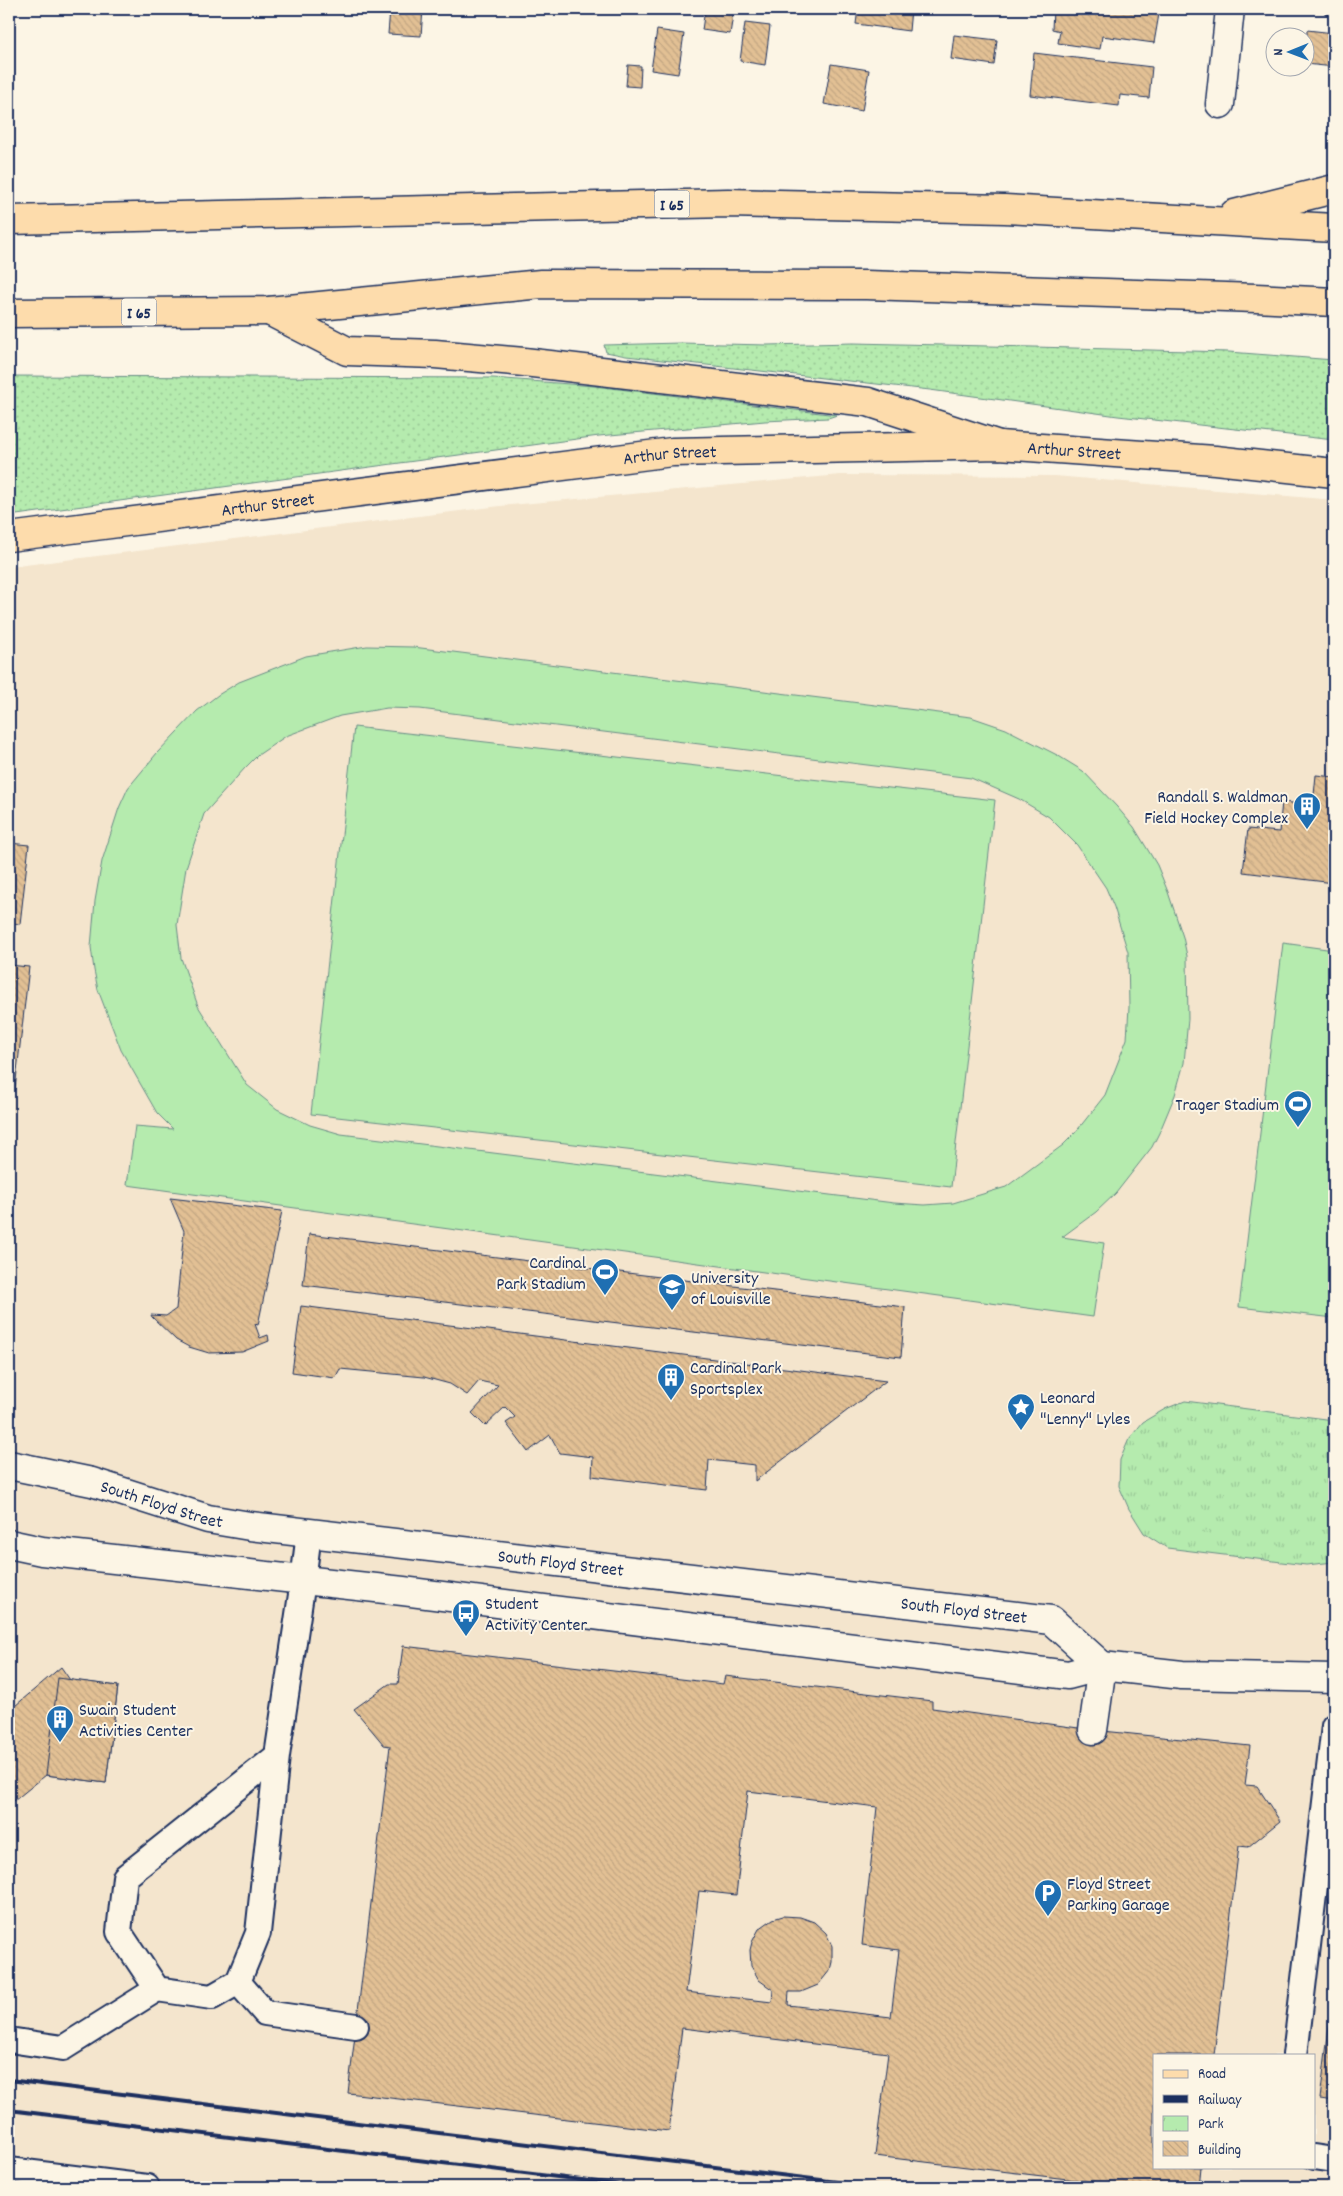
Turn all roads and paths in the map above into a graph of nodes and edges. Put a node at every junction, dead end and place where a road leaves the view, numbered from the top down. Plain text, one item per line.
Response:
1 (1230, 9) edge
2 (1220, 104) dead end
3 (1334, 189) edge
4 (9, 220) edge
5 (1209, 220) junction
6 (1334, 228) edge
7 (1334, 302) edge
8 (269, 311) junction
9 (9, 313) edge
10 (999, 445) junction
11 (1334, 473) edge
12 (9, 537) edge
13 (9, 1465) edge
14 (309, 1533) junction
15 (9, 1544) edge
16 (303, 1581) junction
17 (1102, 1666) junction
18 (1334, 1678) edge
19 (1334, 1726) edge
20 (1093, 1730) dead end
21 (277, 1756) junction
22 (238, 1982) junction
23 (157, 1990) junction
24 (356, 2026) dead end
25 (9, 2040) edge
26 (1295, 2054) edge
27 (1316, 2157) edge
28 (1334, 2160) edge
29 (9, 2170) edge
30 (147, 2187) edge

1 - 2 street
3 - 5 main road
4 - 5 main road, I 65
5 - 6 main road, I 65
7 - 8 main road, I 65
8 - 9 main road, I 65
8 - 10 main road
10 - 11 main road, Arthur Street
10 - 12 main road, Arthur Street
13 - 14 street, South Floyd Street
14 - 16 lane
14 - 17 street, South Floyd Street
15 - 16 street
16 - 17 street
16 - 21 lane
17 - 18 street
17 - 20 street
19 - 26 lane
21 - 22 lane
21 - 23 lane
22 - 23 lane
22 - 24 lane
23 - 25 lane
27 - 28 lane
29 - 30 lane

